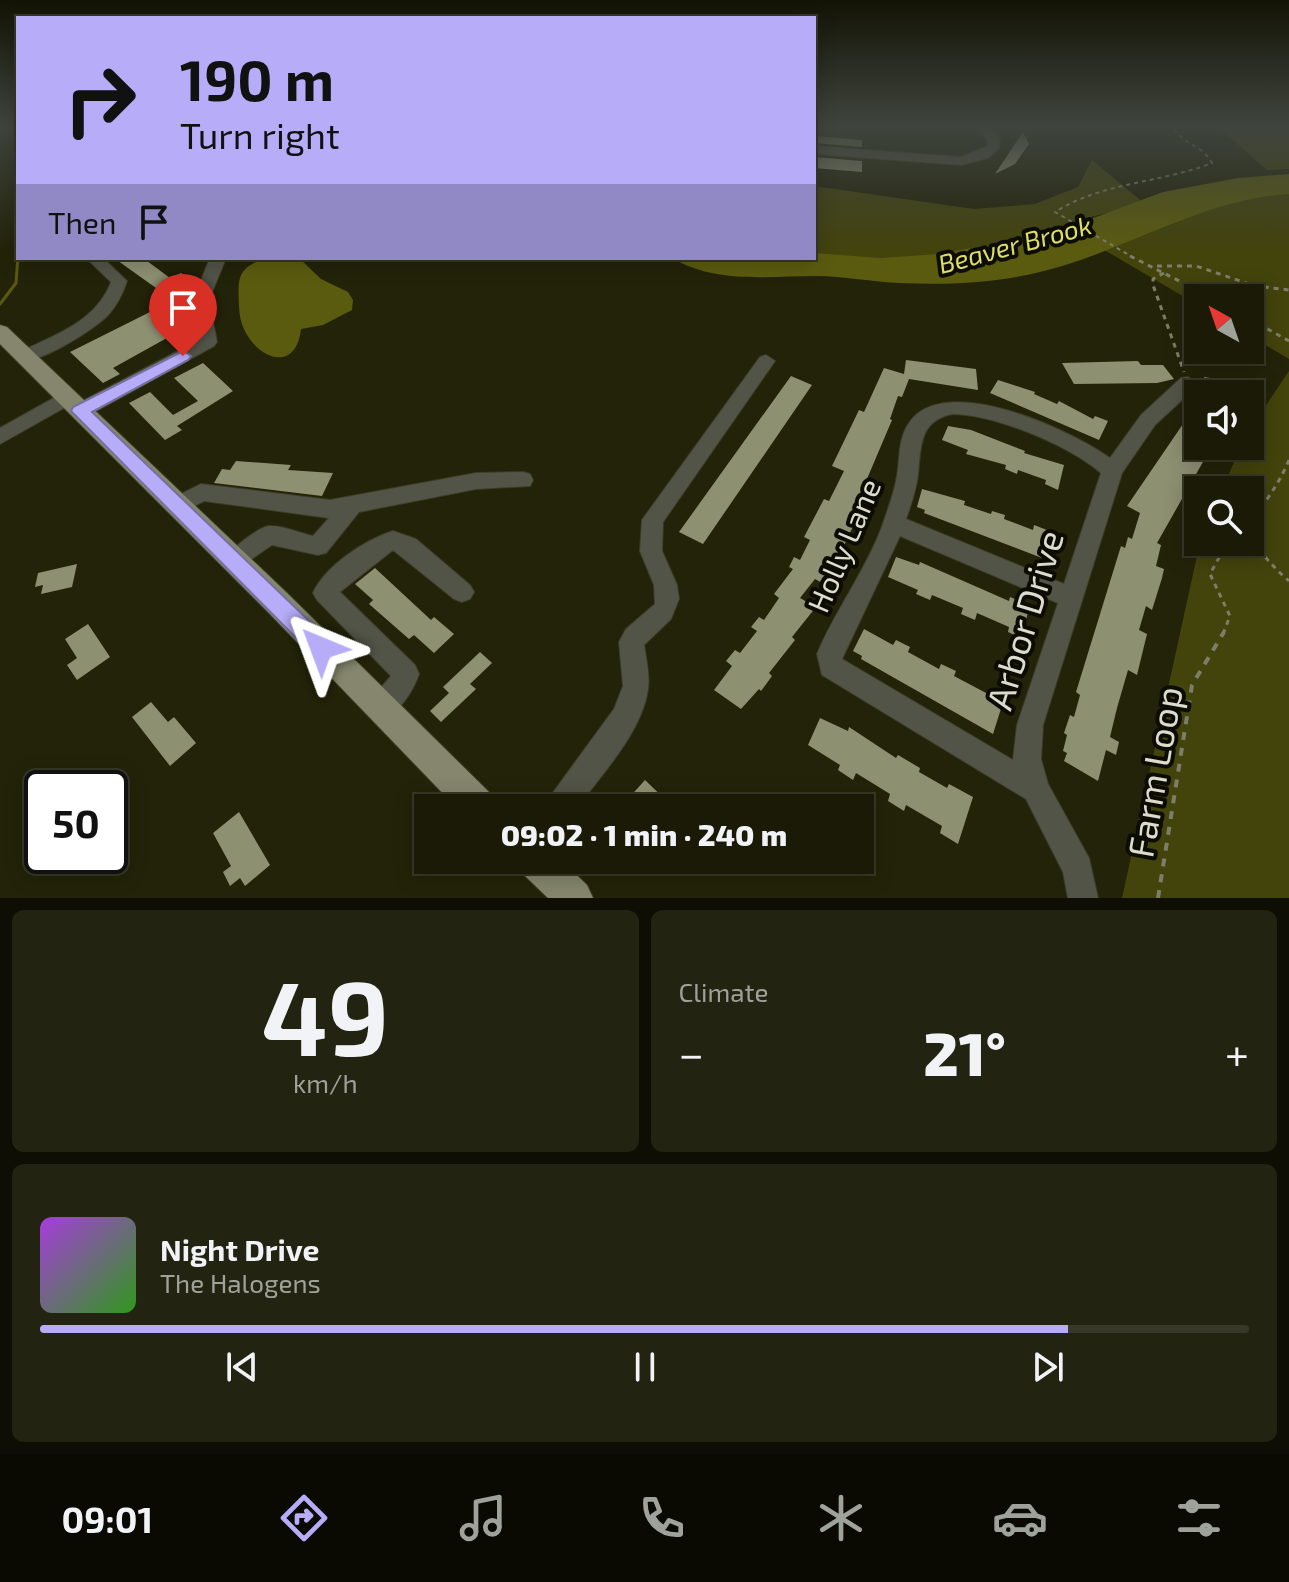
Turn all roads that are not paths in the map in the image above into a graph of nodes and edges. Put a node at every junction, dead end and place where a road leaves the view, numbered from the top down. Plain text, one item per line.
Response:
1 (96, 260) edge
2 (217, 260) edge
3 (0, 332) edge
4 (23, 357) junction
5 (766, 361) dead end
6 (1184, 387) edge
7 (73, 404) junction
8 (0, 437) edge
9 (1112, 471) junction
10 (523, 480) dead end
11 (177, 506) junction
12 (350, 508) junction
13 (894, 524) junction
14 (234, 561) junction
15 (462, 592) dead end
16 (1072, 598) junction
17 (380, 708) junction
18 (1036, 789) junction
19 (467, 794) edge
20 (570, 794) edge
21 (549, 874) edge
22 (574, 898) edge
23 (1083, 898) edge

1 - 4 street
2 - 7 street
3 - 4 main road
4 - 7 main road
5 - 20 street
6 - 9 street, Arbor Drive
7 - 8 street
7 - 11 main road
9 - 13 street, Holly Lane
9 - 16 street, Arbor Drive
10 - 12 street
11 - 12 street
11 - 14 main road
12 - 14 street
13 - 16 street
13 - 18 street, Holly Lane
14 - 17 main road
15 - 17 street
16 - 18 street, Arbor Drive
17 - 19 main road
18 - 23 street, Arbor Drive
21 - 22 main road

